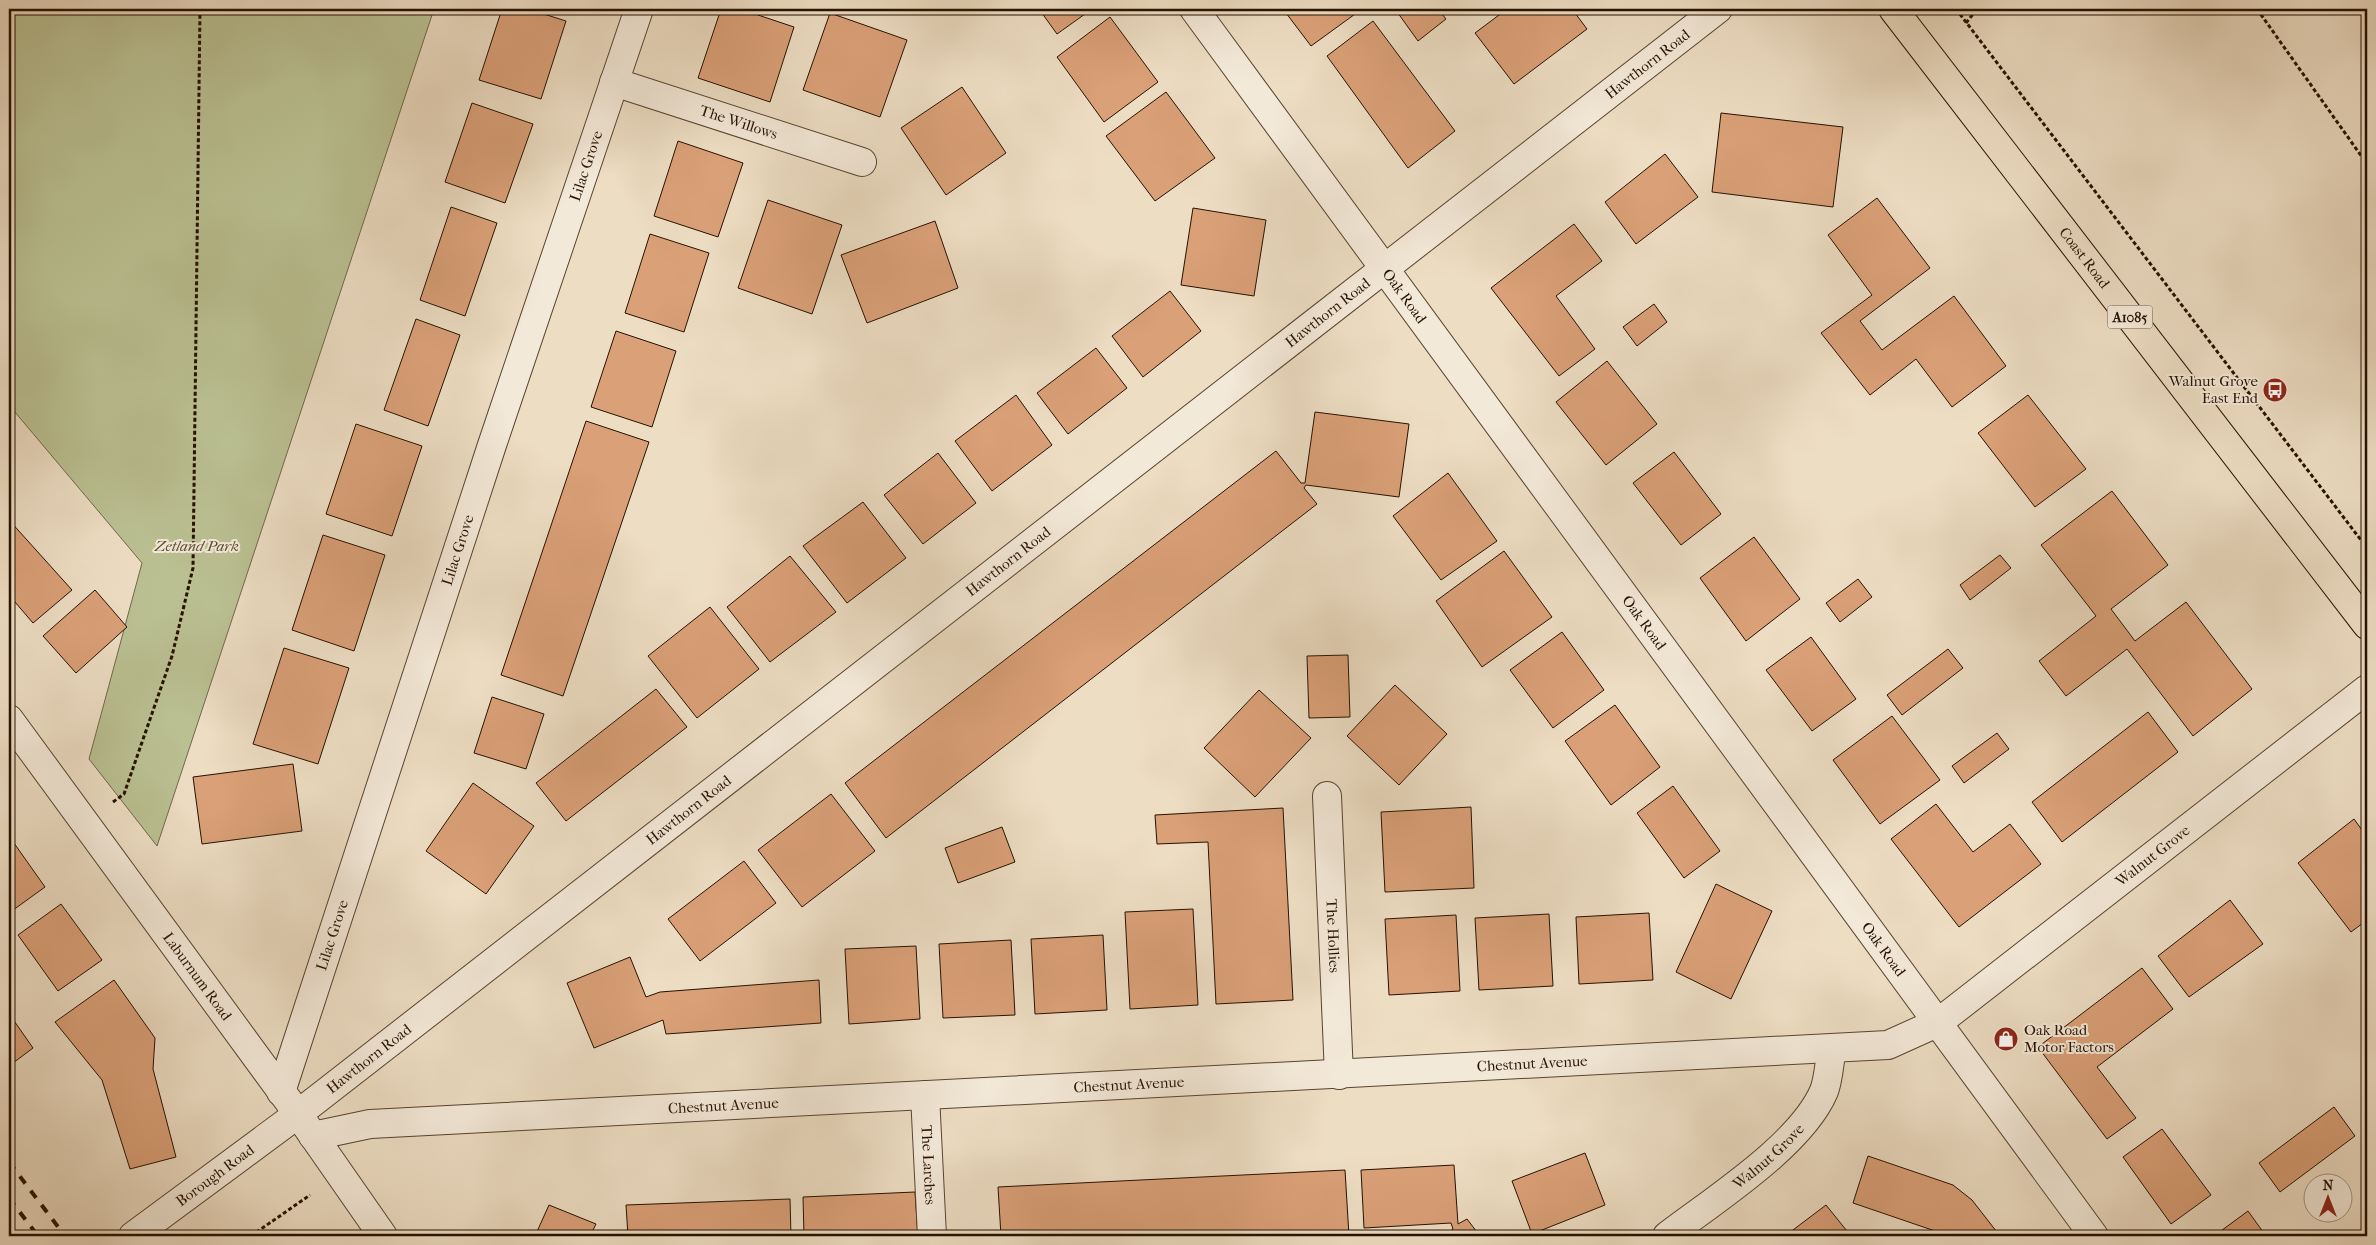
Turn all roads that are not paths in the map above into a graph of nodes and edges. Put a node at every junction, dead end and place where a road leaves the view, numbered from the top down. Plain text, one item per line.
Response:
1 (639, 9) edge
2 (1194, 9) edge
3 (1718, 9) edge
4 (1894, 9) edge
5 (614, 82) junction
6 (862, 162) dead end
7 (1384, 268) junction
8 (2367, 625) edge
9 (2367, 689) edge
10 (9, 720) edge
11 (1327, 796) dead end
12 (1939, 1022) junction
13 (1832, 1049) junction
14 (1339, 1075) junction
15 (281, 1092) junction
16 (925, 1095) junction
17 (298, 1114) junction
18 (313, 1136) junction
19 (133, 1236) edge
20 (383, 1236) edge
21 (932, 1236) edge
22 (1667, 1236) edge
23 (2094, 1236) edge

1 - 5 street, Lilac Grove
2 - 7 street, Oak Road
3 - 7 street, Hawthorn Road
4 - 8 main road, Coast Road / A1085
5 - 6 street, The Willows
5 - 15 street, Lilac Grove
7 - 12 street, Oak Road
7 - 17 street, Hawthorn Road
9 - 12 street, Walnut Grove
10 - 15 street, Laburnum Road
11 - 14 street, The Hollies
12 - 13 street, Chestnut Avenue
12 - 23 street, Oak Road
13 - 14 street, Chestnut Avenue
13 - 22 street, Walnut Grove
14 - 16 street, Chestnut Avenue
15 - 17 street, Laburnum Road
16 - 18 street, Chestnut Avenue
16 - 21 street, The Larches
17 - 18 street, Laburnum Road
17 - 19 street, Borough Road
18 - 20 street, Laburnum Road

